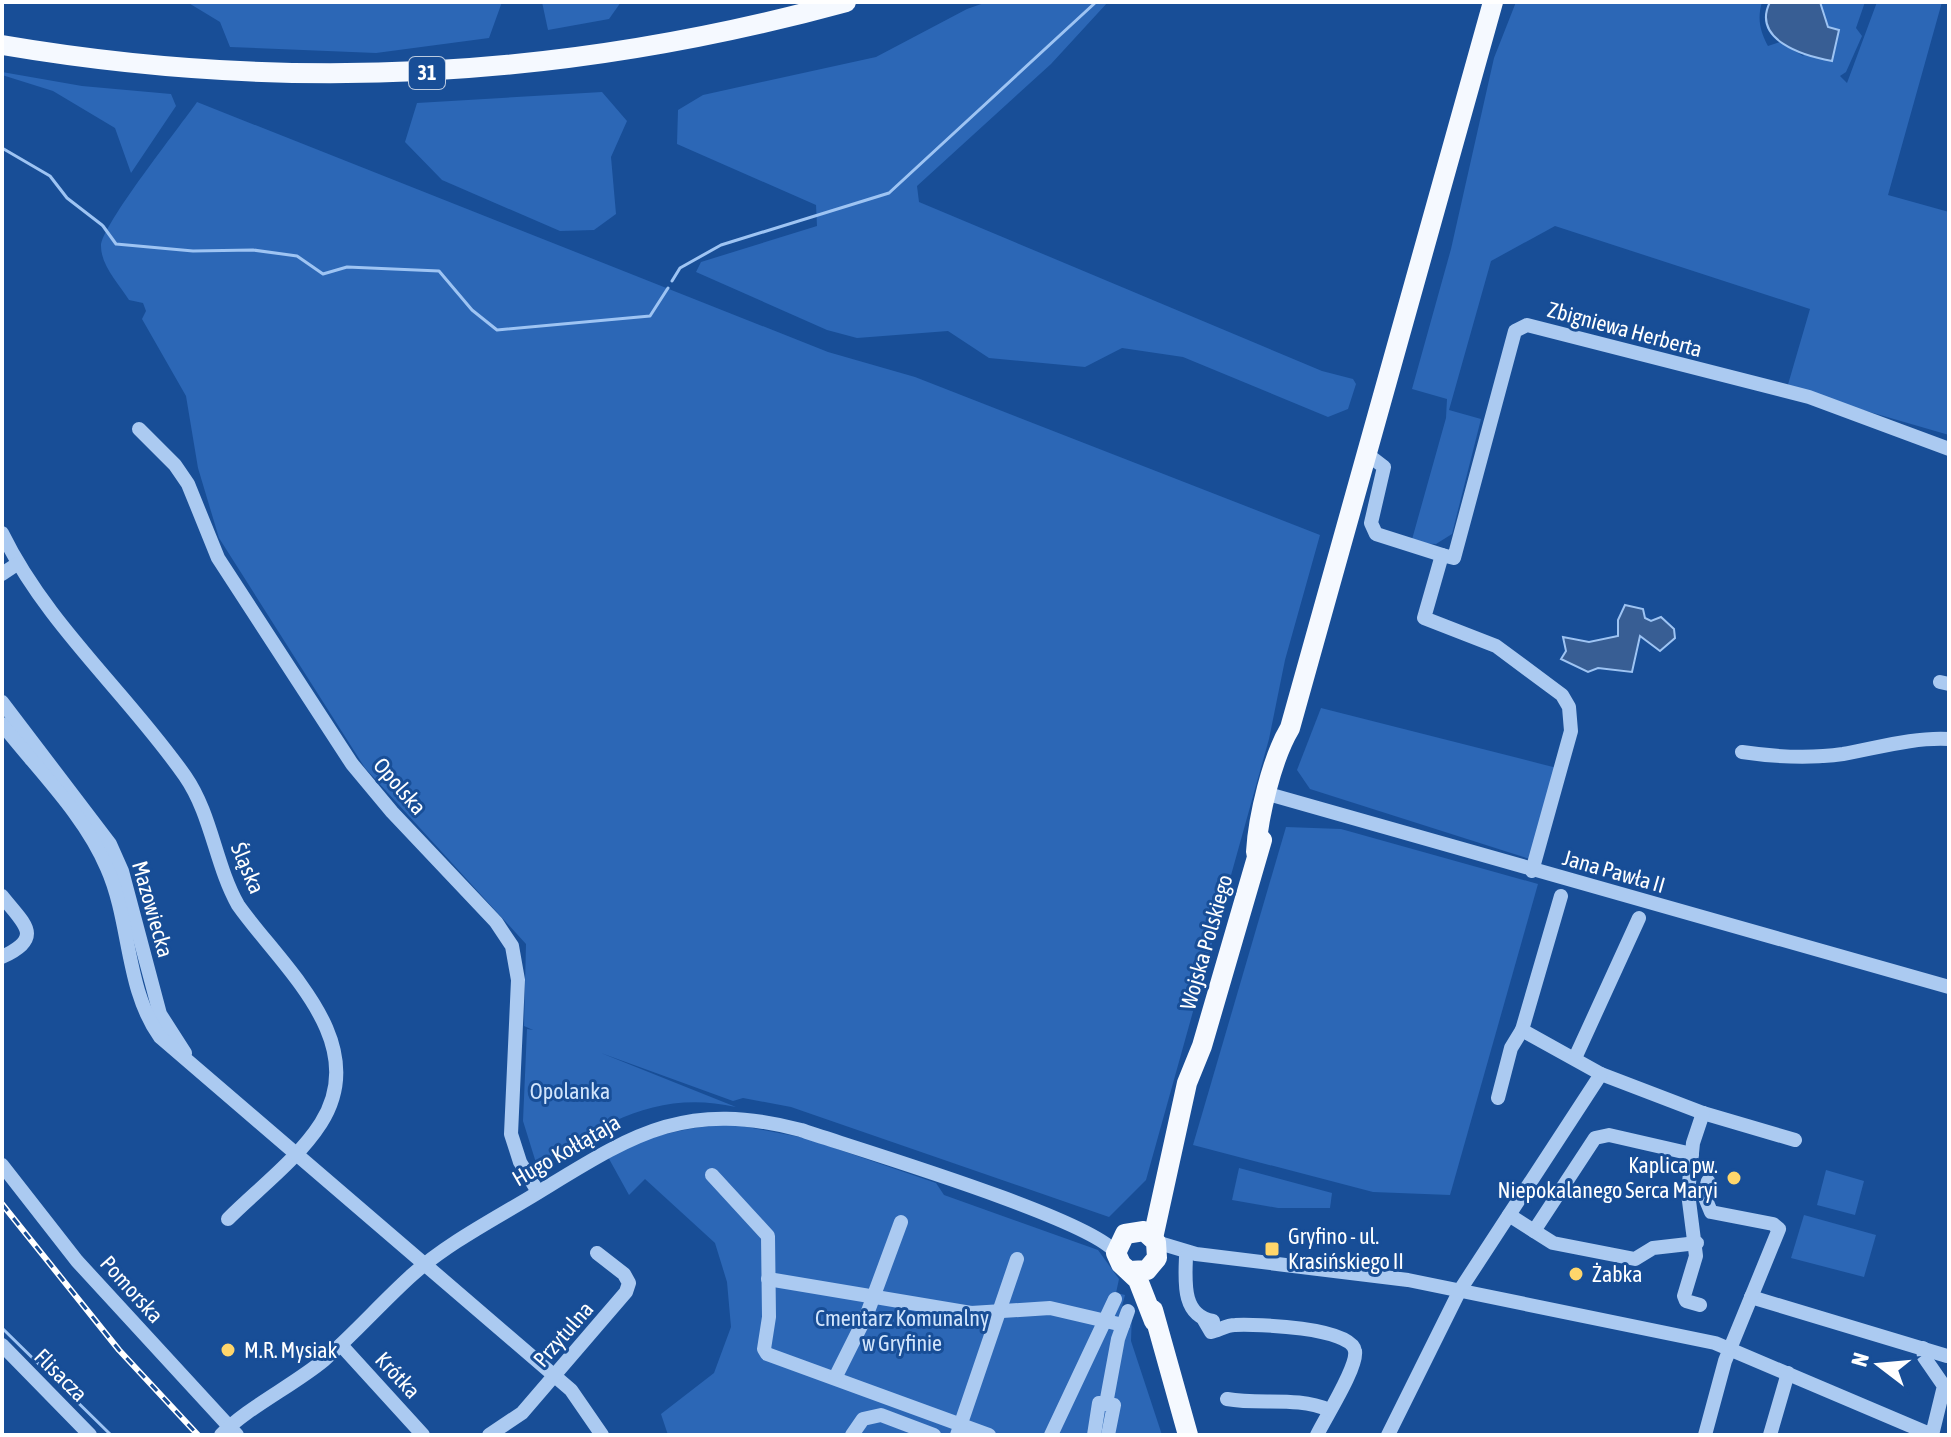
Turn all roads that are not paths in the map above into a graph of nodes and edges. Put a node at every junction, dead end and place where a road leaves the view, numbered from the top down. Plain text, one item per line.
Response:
1 (846, 2) edge
2 (1493, 2) edge
3 (2, 45) edge
4 (139, 429) dead end
5 (1949, 449) edge
6 (1367, 454) junction
7 (2, 533) edge
8 (1448, 556) junction
9 (17, 564) junction
10 (2, 574) edge
11 (2, 702) edge
12 (2, 724) edge
13 (1949, 739) edge
14 (1742, 752) dead end
15 (1272, 795) junction
16 (1532, 871) junction
17 (2, 896) edge
18 (1561, 896) dead end
19 (1639, 918) dead end
20 (2, 957) edge
21 (1949, 985) edge
22 (1522, 1030) junction
23 (1575, 1058) junction
24 (188, 1060) junction
25 (1601, 1074) junction
26 (1498, 1098) dead end
27 (1703, 1113) junction
28 (1795, 1140) dead end
29 (294, 1153) junction
30 (1692, 1154) junction
31 (2, 1165) edge
32 (712, 1175) dead end
33 (1708, 1181) dead end
34 (538, 1192) junction
35 (1509, 1215) junction
36 (228, 1219) dead end
37 (901, 1222) dead end
38 (1534, 1231) junction
39 (1137, 1240) junction
40 (1697, 1243) junction
41 (597, 1253) dead end
42 (1191, 1255) junction
43 (1017, 1259) dead end
44 (424, 1265) junction
45 (1153, 1265) junction
46 (1130, 1271) junction
47 (768, 1279) junction
48 (1460, 1290) junction
49 (873, 1296) junction
50 (1751, 1297) junction
51 (1115, 1299) dead end
52 (1700, 1305) dead end
53 (999, 1312) junction
54 (1106, 1321) junction
55 (1154, 1321) junction
56 (2, 1345) edge
57 (341, 1345) junction
58 (1730, 1348) junction
59 (1923, 1348) junction
60 (1947, 1356) edge
61 (1788, 1373) junction
62 (555, 1377) junction
63 (835, 1378) junction
64 (1227, 1399) dead end
65 (1106, 1404) junction
66 (1329, 1410) junction
67 (959, 1430) edge
68 (229, 1432) edge
69 (90, 1435) edge
70 (423, 1435) edge
71 (489, 1435) edge
72 (602, 1435) edge
73 (852, 1435) edge
74 (934, 1435) edge
75 (989, 1435) edge
76 (1051, 1435) edge
77 (1094, 1435) edge
78 (1108, 1435) edge
79 (1188, 1435) edge
80 (1317, 1435) edge
81 (1388, 1435) edge
82 (1705, 1435) edge
83 (1770, 1435) edge

1 - 3 main road, 31
2 - 6 main road, Wojska Polskiego
4 - 34 street, Opolska
5 - 8 street, Zbigniewa Herberta
6 - 8 street
6 - 15 main road, Wojska Polskiego
7 - 9 street, Śląska
8 - 16 street
9 - 10 street
9 - 29 street, Śląska
11 - 24 street, Mazowiecka
12 - 24 street, Mazowiecka
13 - 14 street
15 - 16 street, Jana Pawła II
15 - 39 main road, Wojska Polskiego
16 - 21 street, Jana Pawła II
17 - 20 street
18 - 22 street
19 - 23 street
22 - 23 street
22 - 26 street
23 - 25 street
24 - 29 street, Mazowiecka
25 - 27 street
25 - 35 street
27 - 28 street
27 - 30 street
29 - 36 street, Śląska
29 - 44 street, Mazowiecka
30 - 38 street
30 - 40 street
31 - 68 street, Pomorska
32 - 47 street
33 - 50 street
34 - 39 street, Hugo Kołłątaja
34 - 44 street, Hugo Kołłątaja
35 - 38 street
35 - 48 street
37 - 49 street
38 - 40 street
39 - 42 street, Hugo Kołłątaja
39 - 45 main road
39 - 46 main road
40 - 52 street
41 - 62 street, Przytulna
42 - 45 street
42 - 48 street
42 - 66 street
43 - 53 street
44 - 57 street, Hugo Kołłątaja
44 - 62 street, Mazowiecka
45 - 46 main road
45 - 55 main road
46 - 55 main road
47 - 49 street
47 - 63 street
48 - 58 street
48 - 81 street
49 - 53 street
49 - 63 street
50 - 58 street
50 - 59 street
51 - 54 street
53 - 54 street
53 - 67 street
54 - 65 street
54 - 76 street
55 - 79 main road
56 - 69 street, Flisacza
57 - 68 street, Hugo Kołłątaja
57 - 70 street, Krótka
58 - 61 street
58 - 82 street
59 - 60 street
59 - 61 street
61 - 83 street
62 - 71 street, Przytulna
62 - 72 street, Mazowiecka
63 - 67 street
64 - 66 street
65 - 77 street
65 - 78 street
66 - 80 street
67 - 75 street
73 - 74 street

